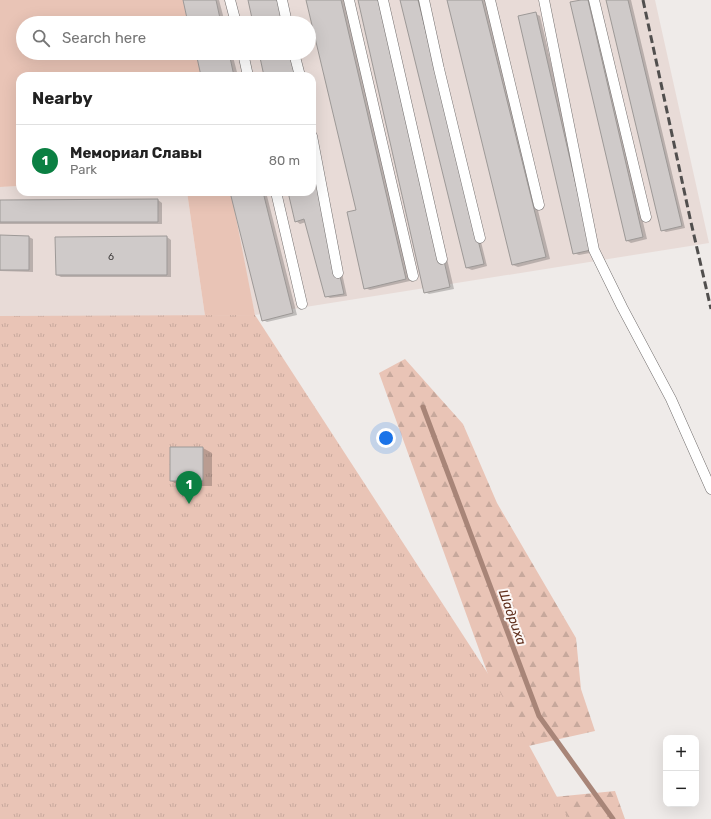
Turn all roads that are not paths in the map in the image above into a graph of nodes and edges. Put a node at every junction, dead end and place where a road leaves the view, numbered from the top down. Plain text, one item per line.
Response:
1 (230, 0) edge
2 (282, 0) edge
3 (349, 0) edge
4 (383, 0) edge
5 (424, 0) edge
6 (490, 0) edge
7 (544, 0) edge
8 (594, 0) edge
9 (234, 16) edge
10 (285, 16) edge
11 (245, 60) edge
12 (296, 60) edge
13 (247, 72) edge
14 (299, 72) edge
15 (316, 157) edge
16 (277, 196) edge
17 (539, 205) dead end
18 (646, 217) dead end
19 (480, 238) dead end
20 (442, 259) dead end
21 (338, 273) dead end
22 (413, 276) dead end
23 (302, 304) dead end
24 (711, 489) edge

1 - 9 lane
2 - 10 lane
3 - 22 lane
4 - 20 lane
5 - 19 lane
6 - 17 lane
7 - 24 lane
8 - 18 lane
11 - 13 lane
12 - 14 lane
15 - 21 lane
16 - 23 lane

